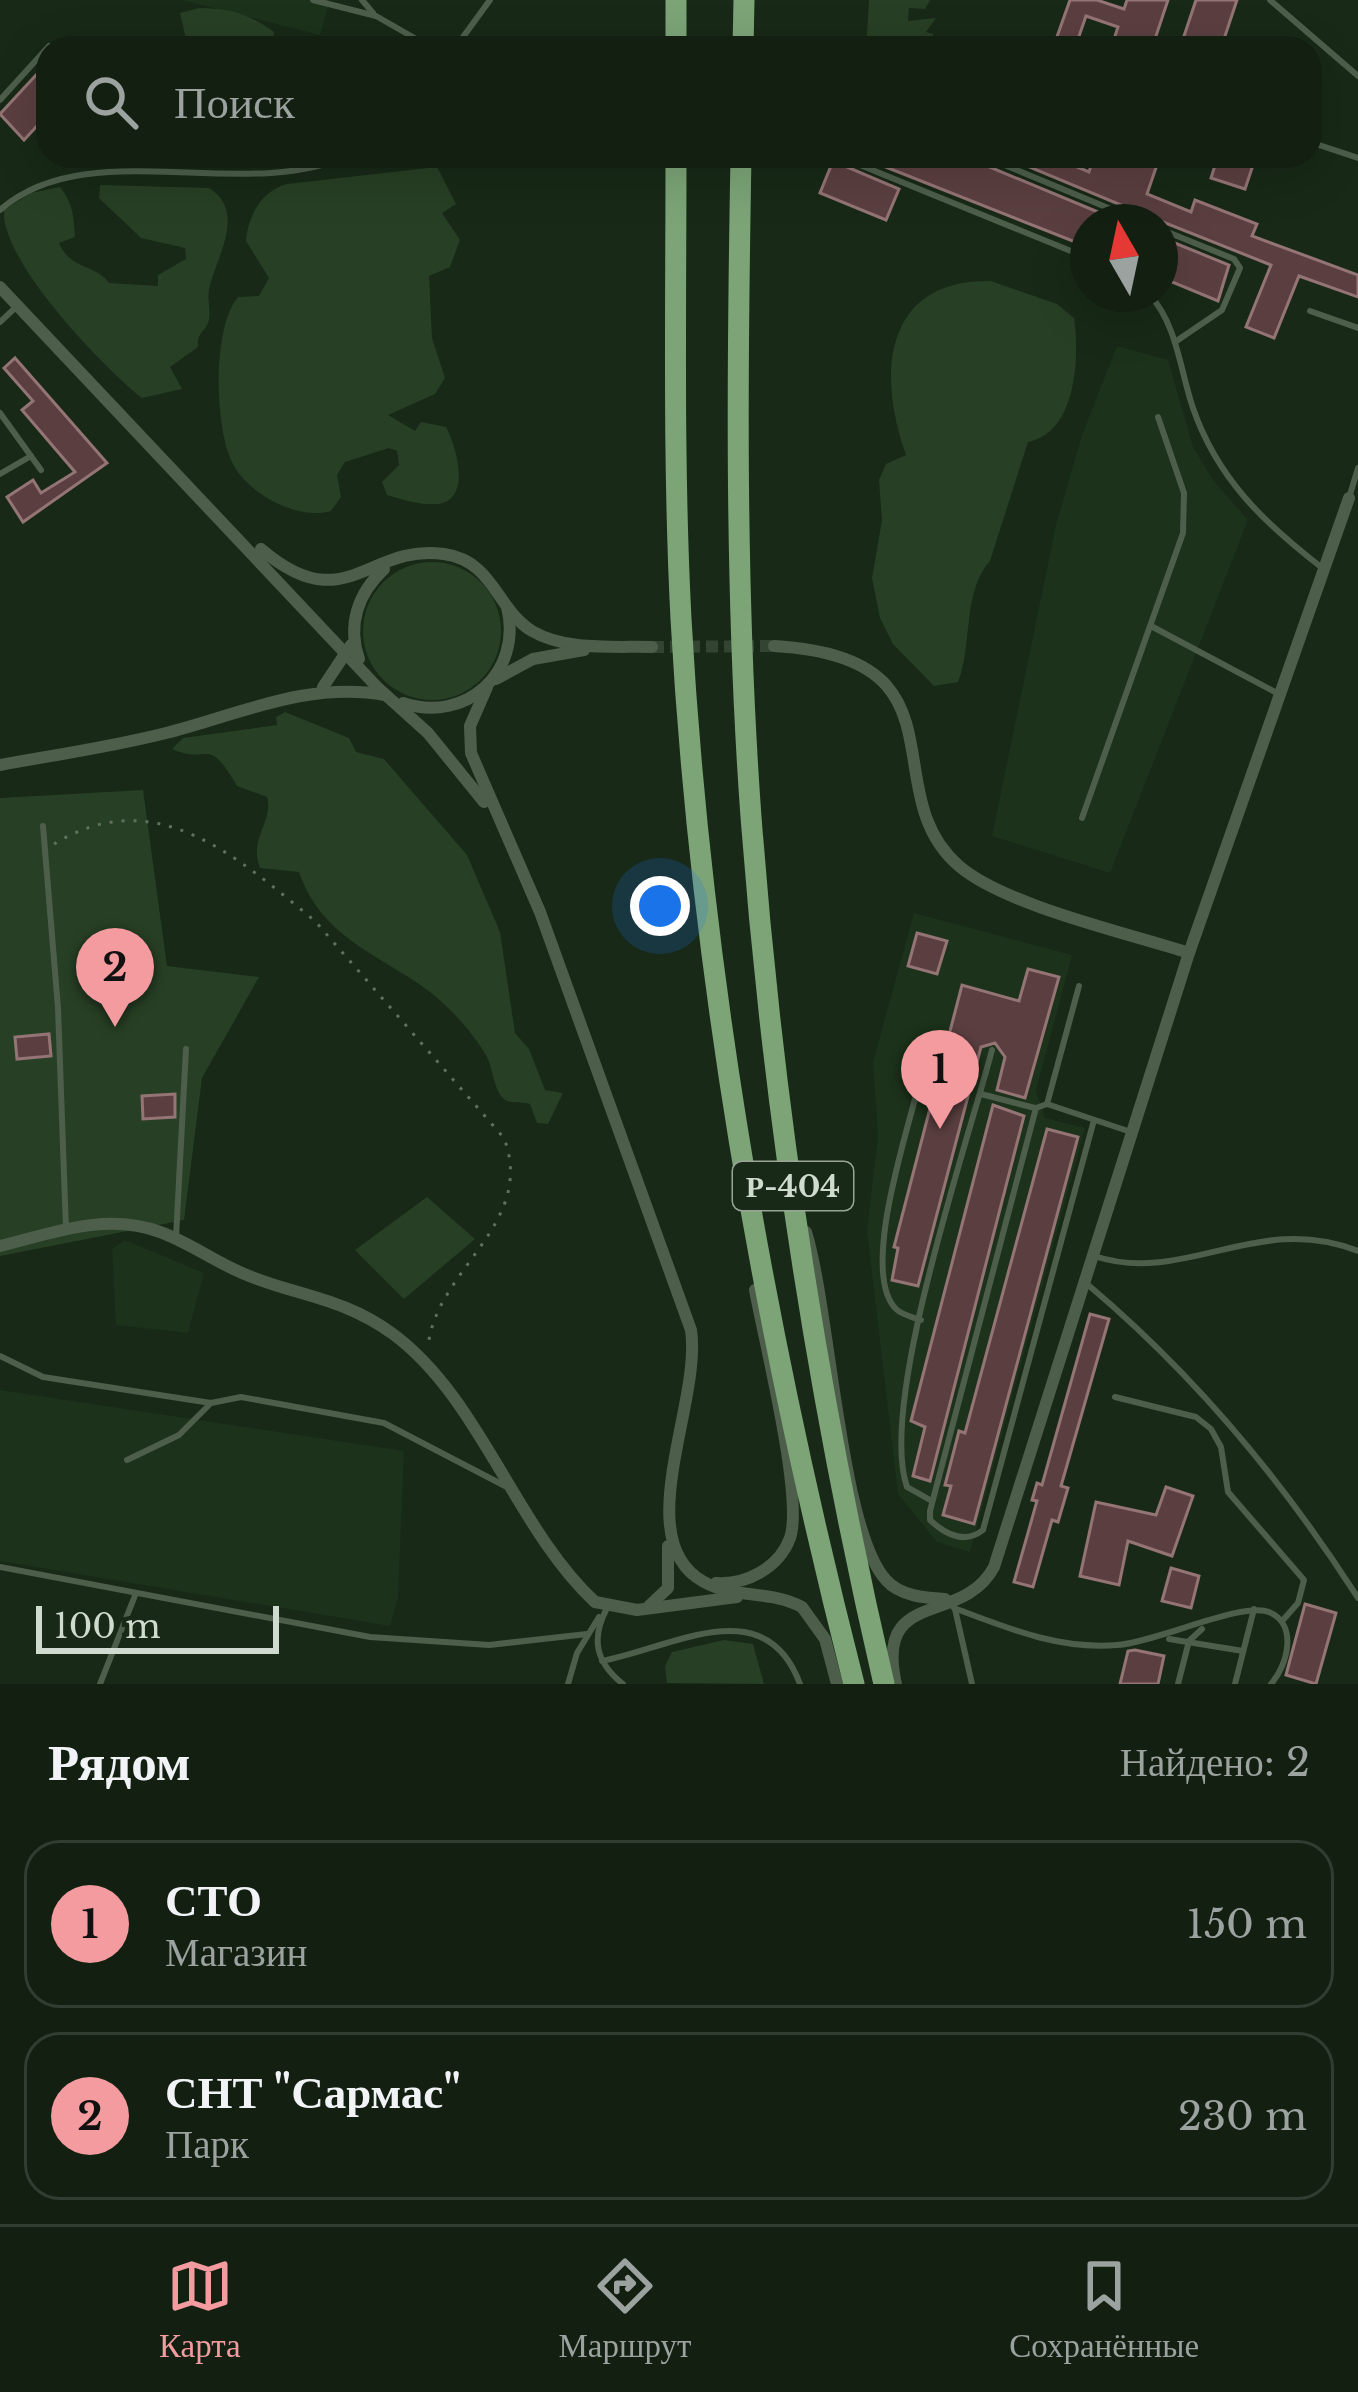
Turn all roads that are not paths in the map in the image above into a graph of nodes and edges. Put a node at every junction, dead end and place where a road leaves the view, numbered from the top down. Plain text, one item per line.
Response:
1 (313, 0) edge
2 (362, 0) edge
3 (490, 0) edge
4 (676, 0) edge
5 (744, 0) edge
6 (1270, 0) edge
7 (376, 16) junction
8 (411, 36) edge
9 (463, 36) edge
10 (676, 36) edge
11 (743, 36) edge
12 (1312, 36) edge
13 (1322, 45) edge
14 (36, 60) edge
15 (1358, 76) edge
16 (0, 100) edge
17 (1322, 146) edge
18 (1358, 158) edge
19 (311, 168) edge
20 (676, 168) edge
21 (741, 168) edge
22 (867, 168) edge
23 (1012, 168) edge
24 (1099, 204) edge
25 (0, 210) edge
26 (1178, 236) edge
27 (1070, 251) edge
28 (0, 287) edge
29 (17, 305) junction
30 (1310, 310) dead end
31 (1159, 312) edge
32 (0, 322) edge
33 (1358, 328) edge
34 (1175, 343) junction
35 (0, 413) edge
36 (1158, 417) dead end
37 (32, 456) junction
38 (1358, 468) edge
39 (41, 470) dead end
40 (0, 474) edge
41 (1348, 498) joint
42 (210, 505) junction
43 (400, 559) junction
44 (1324, 569) junction
45 (500, 591) junction
46 (1150, 626) junction
47 (353, 634) junction
48 (609, 646) junction
49 (774, 646) tunnel mouth
50 (652, 647) tunnel mouth
51 (349, 652) junction
52 (360, 663) junction
53 (490, 684) junction
54 (316, 690) junction
55 (1280, 695) junction
56 (392, 698) junction
57 (0, 765) edge
58 (1082, 818) dead end
59 (43, 826) dead end
60 (502, 828) junction
61 (1190, 953) junction
62 (1078, 986) dead end
63 (186, 1049) dead end
64 (992, 1050) dead end
65 (920, 1080) dead end
66 (981, 1094) junction
67 (1047, 1104) junction
68 (1036, 1108) junction
69 (1094, 1120) junction
70 (1131, 1132) junction
71 (794, 1193) junction
72 (750, 1199) junction
73 (66, 1229) junction
74 (176, 1240) junction
75 (0, 1246) edge
76 (1358, 1251) edge
77 (1091, 1255) junction
78 (1082, 1281) junction
79 (921, 1320) junction
80 (0, 1356) edge
81 (1115, 1397) dead end
82 (211, 1403) junction
83 (127, 1460) dead end
84 (514, 1492) junction
85 (932, 1501) junction
86 (667, 1526) junction
87 (0, 1567) edge
88 (702, 1581) junction
89 (136, 1593) junction
90 (756, 1594) junction
91 (1358, 1598) edge
92 (953, 1604) junction
93 (607, 1608) junction
94 (1254, 1609) junction
95 (637, 1610) junction
96 (1282, 1620) junction
97 (1211, 1621) junction
98 (587, 1634) junction
99 (1162, 1638) junction
100 (1189, 1641) junction
101 (1243, 1651) junction
102 (602, 1660) junction
103 (100, 1684) edge
104 (568, 1684) edge
105 (623, 1684) edge
106 (800, 1684) edge
107 (837, 1684) edge
108 (854, 1684) edge
109 (884, 1684) edge
110 (896, 1684) edge
111 (972, 1684) edge
112 (1178, 1684) edge
113 (1235, 1684) edge
114 (1271, 1684) edge

1 - 7 lane
2 - 7 lane
3 - 9 lane
4 - 10 highway
5 - 11 highway
6 - 12 lane
7 - 8 lane
13 - 15 lane
14 - 16 lane
17 - 18 lane
19 - 25 lane
20 - 72 highway, Р-404
21 - 71 highway, Р-404
22 - 27 lane
23 - 24 lane
26 - 34 lane
28 - 29 street
29 - 32 lane
29 - 42 street
30 - 33 lane
31 - 34 lane
34 - 44 lane
35 - 37 lane
36 - 46 lane
37 - 39 lane
37 - 40 lane
38 - 41 lane
41 - 44 street
42 - 43 street
42 - 51 street
43 - 45 street
43 - 47 street
44 - 55 street
45 - 48 street
45 - 53 street
46 - 55 lane
46 - 58 lane
47 - 51 street
47 - 52 street
48 - 50 street
48 - 53 street
49 - 61 street
51 - 52 street
51 - 54 street
52 - 56 street
53 - 56 street
53 - 60 street
54 - 56 street
54 - 57 street
55 - 61 street
56 - 60 street
59 - 73 lane
60 - 86 street
61 - 70 street
62 - 67 lane
63 - 74 lane
64 - 66 lane
65 - 79 lane
66 - 68 lane
66 - 79 lane
67 - 68 lane
67 - 69 lane
68 - 85 lane
69 - 70 lane
69 - 85 lane
70 - 77 street
71 - 92 street
71 - 109 highway, Р-404
72 - 88 street
72 - 108 highway, Р-404
73 - 74 street
73 - 75 street
74 - 84 street
76 - 77 lane
77 - 78 street
78 - 91 lane
78 - 92 street
79 - 85 lane
80 - 82 lane
81 - 96 lane
82 - 83 lane
82 - 84 lane
84 - 93 street
86 - 88 street
86 - 95 street
87 - 89 lane
88 - 90 street
89 - 98 lane
89 - 103 lane
90 - 95 street
90 - 107 street
92 - 99 lane
92 - 110 street
92 - 111 lane
93 - 95 street
93 - 98 lane
93 - 102 lane
94 - 96 lane
94 - 97 lane
94 - 101 lane
96 - 114 lane
97 - 99 lane
97 - 100 lane
98 - 104 lane
99 - 100 lane
100 - 101 lane
100 - 112 lane
101 - 113 lane
102 - 105 lane
102 - 106 lane

